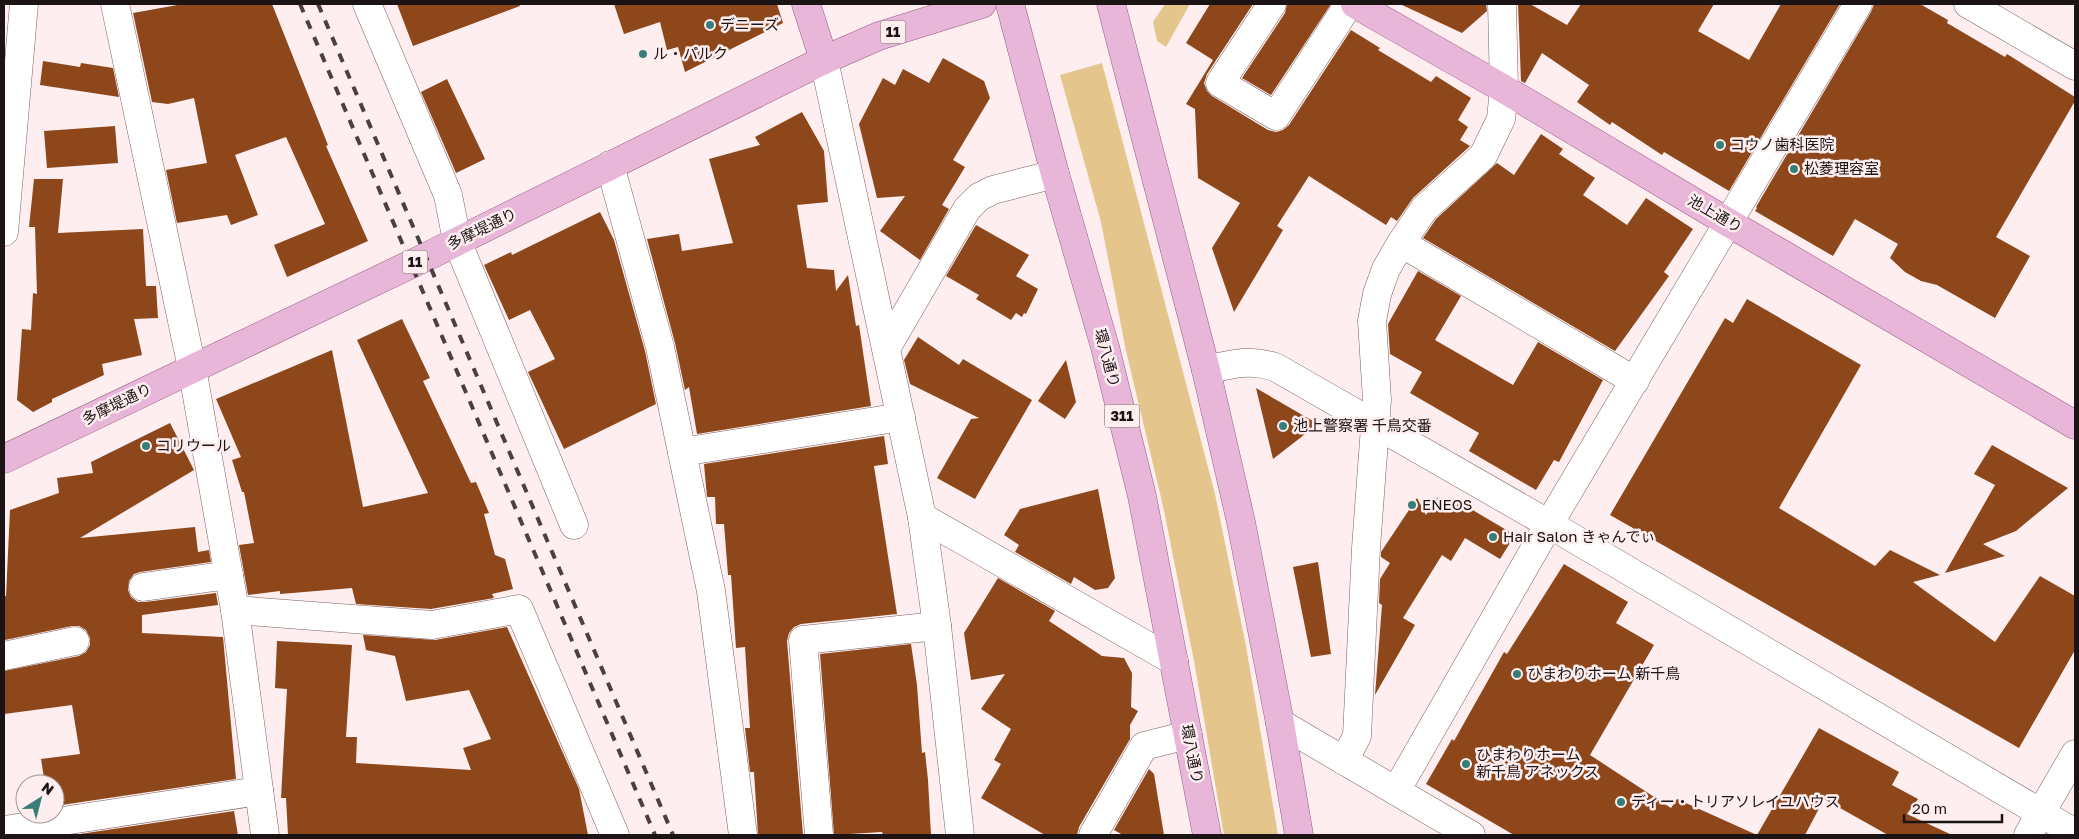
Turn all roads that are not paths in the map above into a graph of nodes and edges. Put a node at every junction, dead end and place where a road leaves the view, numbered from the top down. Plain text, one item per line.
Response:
1 (115, 4) edge
2 (367, 4) edge
3 (806, 4) edge
4 (982, 4) edge
5 (1010, 4) edge
6 (1111, 4) edge
7 (1272, 4) edge
8 (1502, 4) edge
9 (1858, 4) edge
10 (1968, 4) edge
11 (1358, 5) edge
12 (17, 15) edge
13 (824, 60) junction
14 (2075, 66) edge
15 (1504, 89) junction
16 (610, 165) junction
17 (1055, 174) junction
18 (1729, 223) junction
19 (4, 232) edge
20 (457, 241) junction
21 (1401, 243) junction
22 (887, 347) junction
23 (192, 368) junction
24 (1206, 370) junction
25 (1635, 381) junction
26 (901, 417) junction
27 (1374, 424) junction
28 (2075, 425) edge
29 (682, 452) junction
30 (4, 459) edge
31 (922, 517) junction
32 (1549, 524) junction
33 (574, 525) dead end
34 (229, 575) junction
35 (143, 587) dead end
36 (235, 610) junction
37 (937, 626) junction
38 (75, 641) dead end
39 (4, 656) edge
40 (1174, 661) junction
41 (1280, 723) junction
42 (1188, 735) junction
43 (2075, 754) edge
44 (1344, 762) junction
45 (259, 791) junction
46 (1396, 791) junction
47 (2035, 824) edge
48 (4, 830) edge
49 (2075, 833) edge
50 (264, 835) edge
51 (615, 835) edge
52 (743, 835) edge
53 (819, 835) edge
54 (960, 835) edge
55 (1093, 835) edge
56 (1207, 835) edge
57 (1299, 835) edge
58 (1471, 835) edge

1 - 23 street
2 - 20 street
3 - 13 main road
4 - 13 main road, 多摩堤通り / 11
5 - 17 main road, 環八通り / 311
6 - 24 main road
7 - 11 street
8 - 15 street
9 - 18 street
10 - 14 street
11 - 15 main road, 池上通り
12 - 19 street
13 - 16 main road, 多摩堤通り / 11
13 - 22 street
15 - 18 main road, 池上通り
15 - 21 street
16 - 20 main road, 多摩堤通り / 11
16 - 29 street
17 - 22 street
17 - 40 main road, 環八通り / 311
18 - 25 street
18 - 28 main road, 池上通り
20 - 23 main road, 多摩堤通り / 11
20 - 33 street
21 - 25 street
21 - 27 street
22 - 26 street
23 - 30 main road, 多摩堤通り / 11
23 - 34 street
24 - 27 street
24 - 41 main road
25 - 32 street
26 - 29 street
26 - 31 street
27 - 32 street
27 - 44 street
29 - 52 street
31 - 37 street
31 - 40 street
32 - 46 street
32 - 47 street
34 - 35 street
34 - 36 street
36 - 45 street
36 - 51 street
37 - 53 street
37 - 54 street
38 - 39 street
40 - 42 main road, 環八通り / 311
41 - 44 street
41 - 57 main road
42 - 55 street
42 - 56 main road, 環八通り / 311
43 - 47 street
44 - 46 street
45 - 48 street
45 - 50 street
46 - 58 street
47 - 49 street

